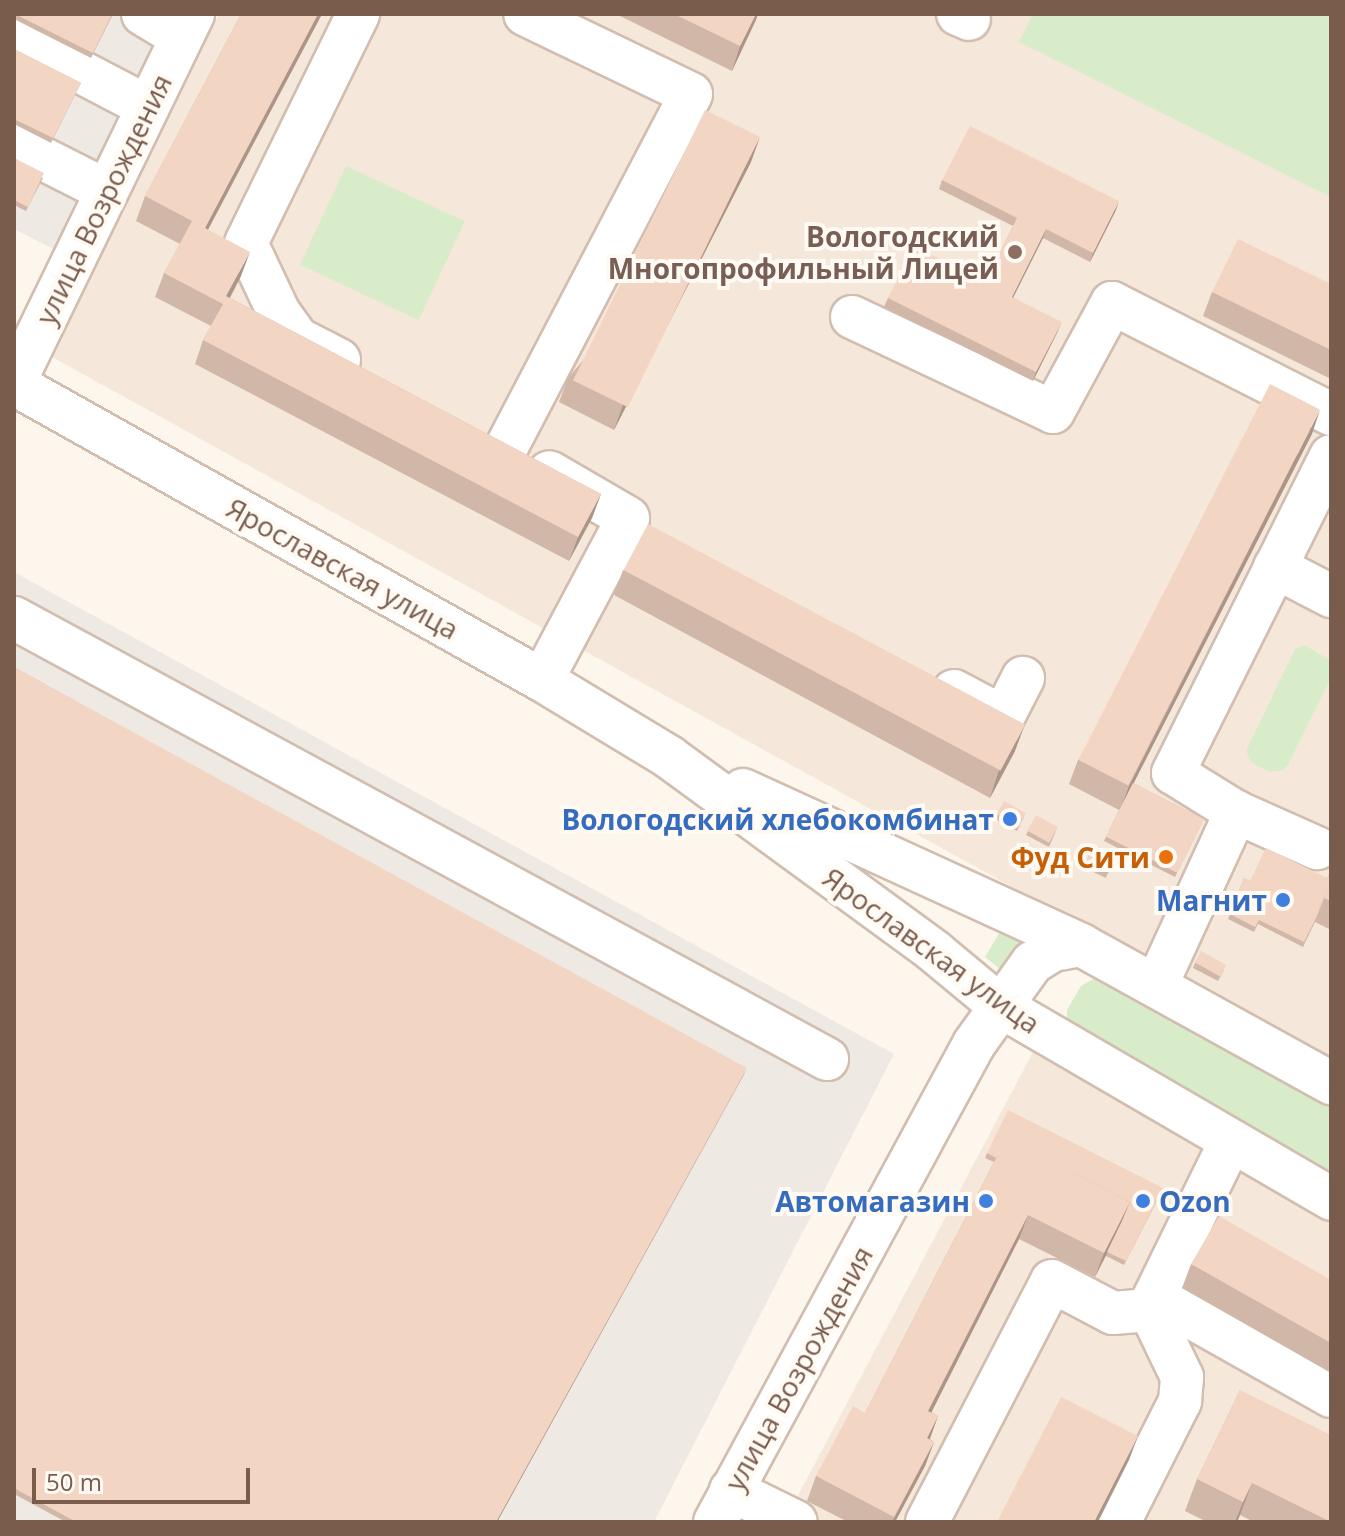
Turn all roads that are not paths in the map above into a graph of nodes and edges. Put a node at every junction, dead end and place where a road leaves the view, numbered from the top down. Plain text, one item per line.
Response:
1 (143, 14) edge
2 (358, 14) edge
3 (525, 14) edge
4 (187, 26) edge
5 (14, 37) edge
6 (148, 107) junction
7 (14, 144) edge
8 (107, 191) junction
9 (852, 317) dead end
10 (367, 375) edge
11 (14, 384) edge
12 (1331, 414) edge
13 (1331, 456) edge
14 (1275, 567) junction
15 (1331, 596) edge
16 (14, 618) edge
17 (920, 672) edge
18 (1023, 678) dead end
19 (542, 680) junction
20 (669, 757) junction
21 (1236, 812) junction
22 (1317, 848) dead end
23 (1081, 945) junction
24 (1156, 986) junction
25 (1000, 1006) junction
26 (827, 1059) dead end
27 (1331, 1083) edge
28 (1230, 1143) junction
29 (1331, 1199) edge
30 (1149, 1308) junction
31 (1331, 1396) edge
32 (723, 1506) edge
33 (1131, 1518) edge
34 (796, 1522) edge
35 (927, 1522) edge

1 - 4 street
2 - 10 street
3 - 19 street
4 - 6 street, улица Возрождения
5 - 6 street
6 - 8 street, улица Возрождения
7 - 8 street
8 - 11 street, улица Возрождения
9 - 12 street
11 - 19 street, Ярославская улица
13 - 14 street
14 - 15 street
14 - 21 street
16 - 26 street
17 - 18 street
19 - 20 street, Ярославская улица
20 - 23 street, Ярославская улица
20 - 25 street, Ярославская улица
21 - 22 street
21 - 24 street
23 - 24 street, Ярославская улица
23 - 25 street, улица Возрождения
24 - 27 street, Ярославская улица
25 - 28 street, Ярославская улица
25 - 32 street, улица Возрождения
28 - 29 street, Ярославская улица
28 - 30 street
30 - 31 street
30 - 33 street
30 - 35 street
32 - 34 street

